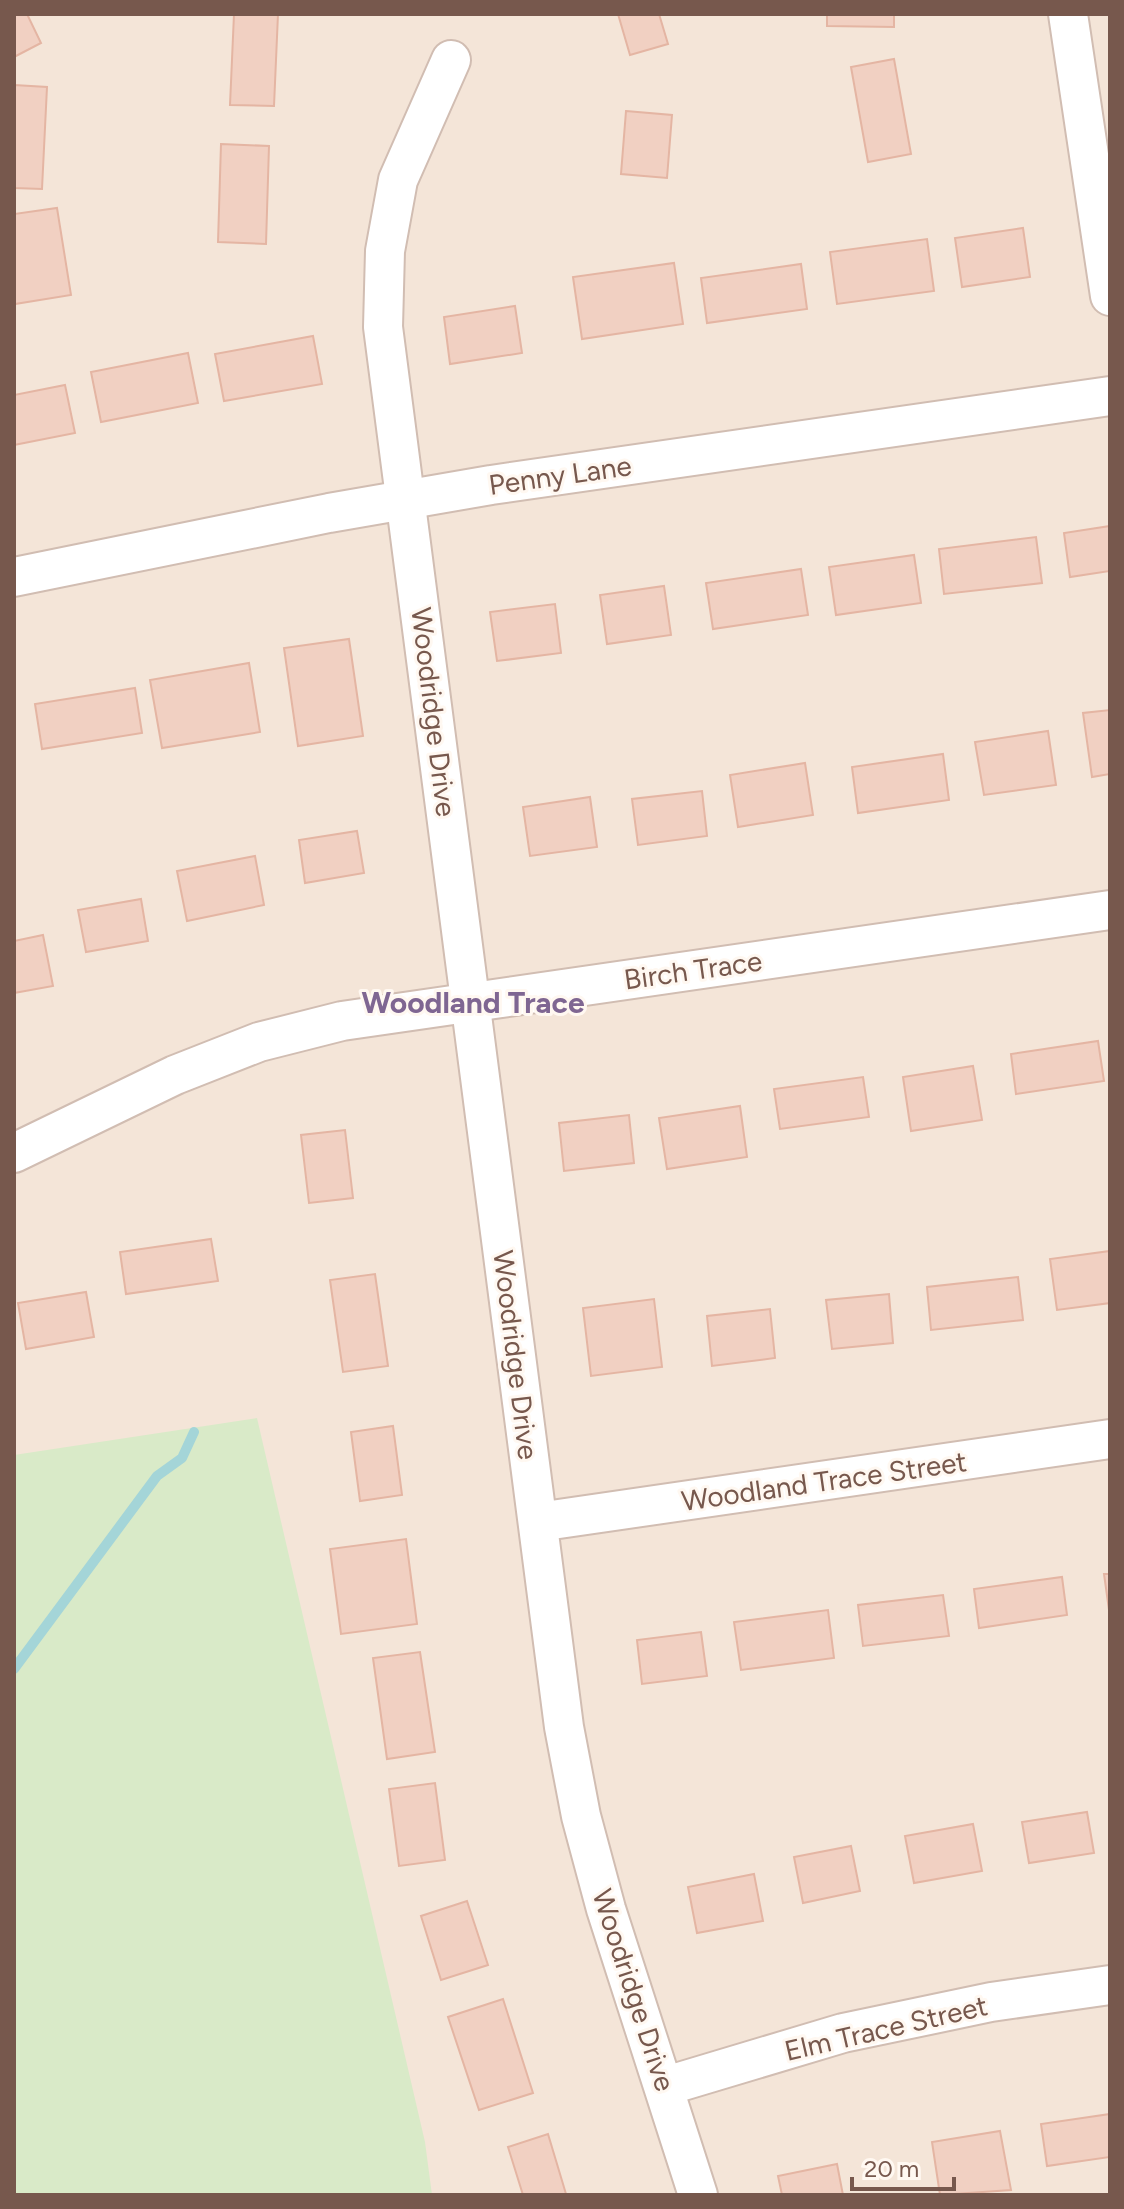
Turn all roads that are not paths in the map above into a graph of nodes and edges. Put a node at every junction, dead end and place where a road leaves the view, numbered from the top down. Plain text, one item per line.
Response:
1 (1068, 14) edge
2 (451, 60) dead end
3 (1110, 296) edge
4 (1110, 396) edge
5 (406, 499) junction
6 (14, 577) edge
7 (1110, 910) edge
8 (471, 1002) junction
9 (14, 1153) edge
10 (1110, 1439) edge
11 (538, 1522) junction
12 (1110, 1985) edge
13 (666, 2086) junction
14 (698, 2195) edge

1 - 3 street
2 - 5 street, Woodridge Drive
4 - 5 street, Penny Lane
5 - 6 street, Penny Lane
5 - 8 street, Woodridge Drive
7 - 8 street, Birch Trace
8 - 9 street, Birch Trace
8 - 11 street, Woodridge Drive
10 - 11 street, Woodland Trace Street
11 - 13 street, Woodridge Drive
12 - 13 street, Elm Trace Street
13 - 14 street, Woodridge Drive

